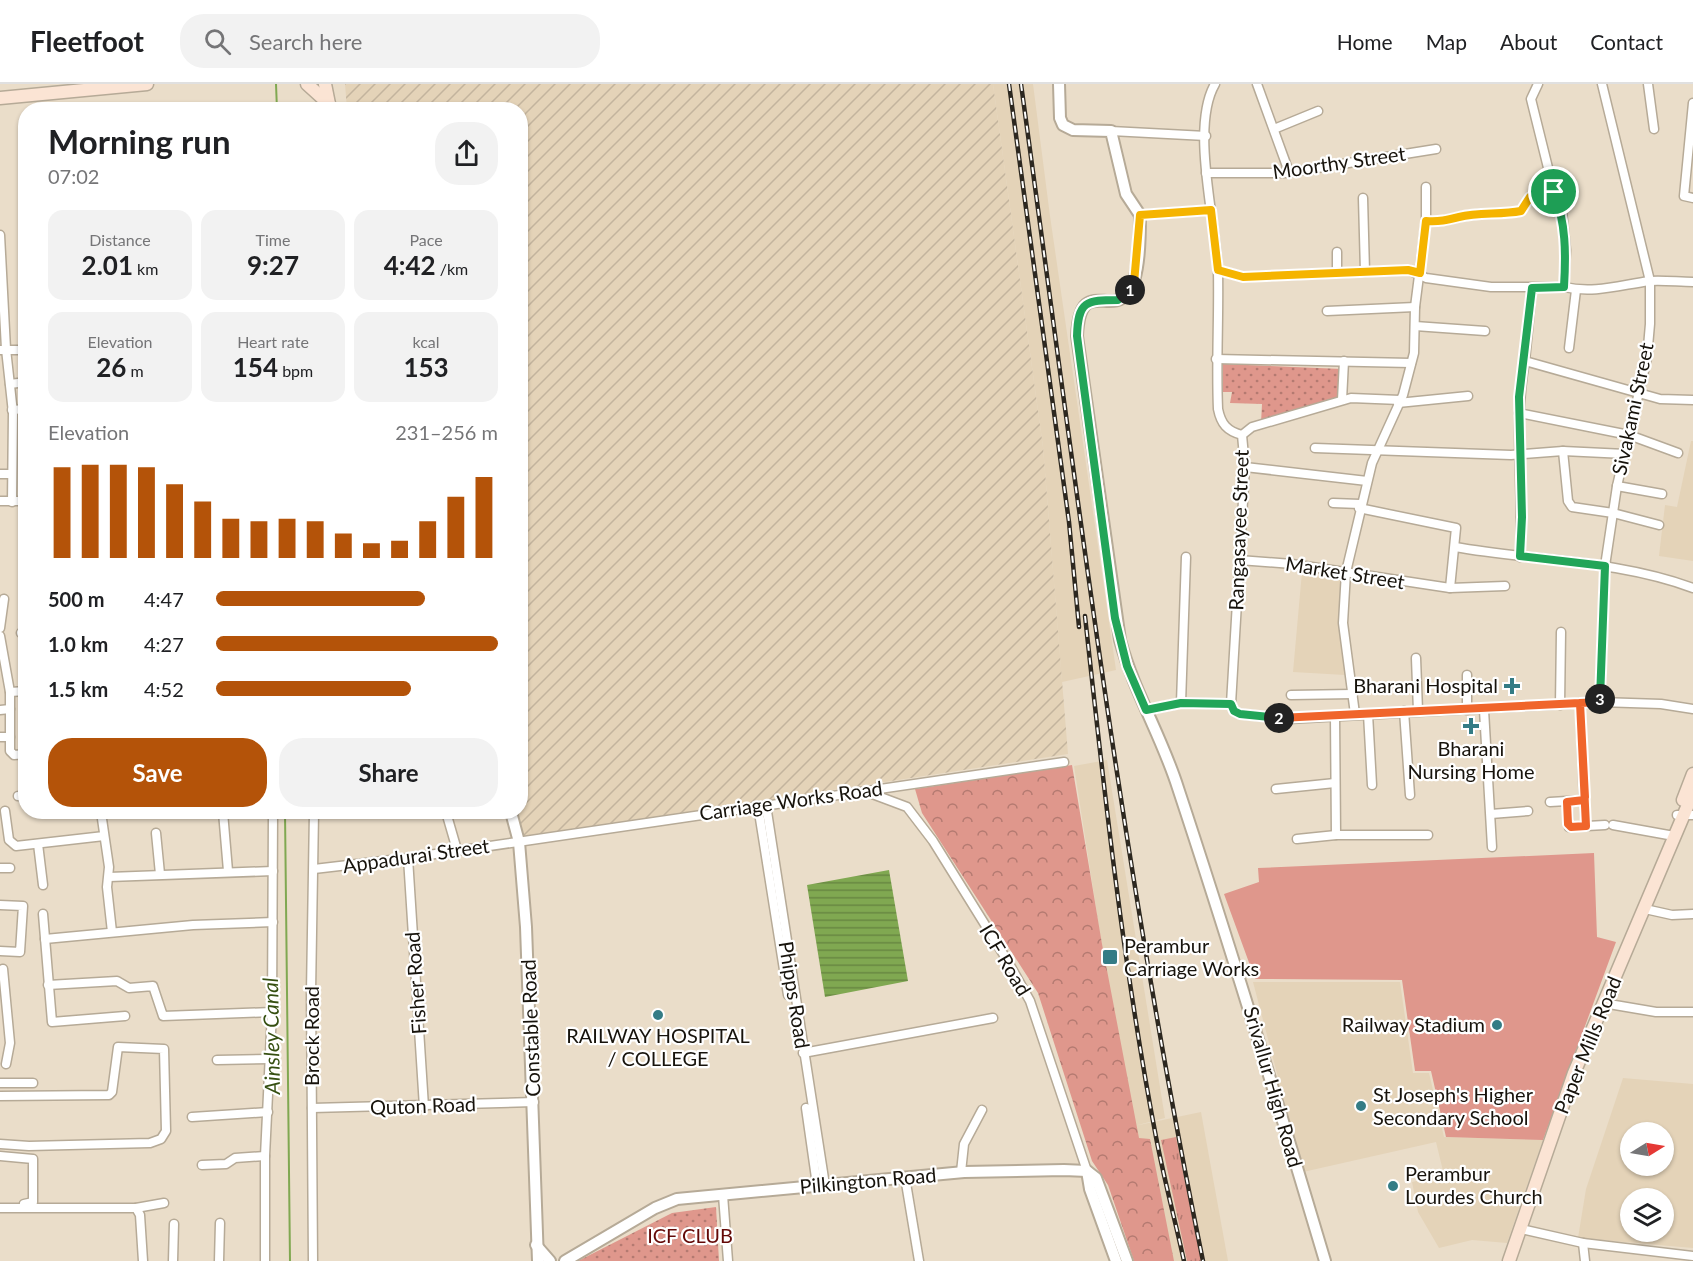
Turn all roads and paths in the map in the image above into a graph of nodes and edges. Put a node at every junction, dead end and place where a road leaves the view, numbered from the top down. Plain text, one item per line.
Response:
1 (147, 84) edge
2 (306, 84) edge
3 (325, 84) edge
4 (1059, 84) edge
5 (1215, 84) edge
6 (1257, 84) edge
7 (1538, 84) edge
8 (1602, 84) edge
9 (1647, 84) edge
10 (60, 88) edge
11 (0, 98) edge
12 (324, 102) edge
13 (328, 102) edge
14 (1693, 103) edge
15 (1318, 111) dead end
16 (1274, 129) junction
17 (1654, 129) dead end
18 (1111, 131) junction
19 (1206, 136) junction
20 (1436, 149) dead end
21 (1289, 172) junction
22 (1206, 173) junction
23 (1426, 187) dead end
24 (1554, 192) junction
25 (1363, 198) dead end
26 (1693, 198) edge
27 (1211, 210) junction
28 (1140, 215) junction
29 (1426, 221) junction
30 (0, 235) edge
31 (1336, 252) dead end
32 (1218, 270) junction
33 (1337, 272) junction
34 (1365, 272) junction
35 (1420, 273) junction
36 (1650, 281) junction
37 (1693, 282) edge
38 (1564, 287) junction
39 (1532, 288) junction
40 (1576, 290) junction
41 (1415, 307) junction
42 (1327, 311) dead end
43 (1415, 326) junction
44 (1485, 331) dead end
45 (1569, 348) dead end
46 (3, 350) edge
47 (1216, 359) junction
48 (1344, 361) junction
49 (1525, 361) junction
50 (1411, 363) junction
51 (18, 383) edge
52 (10, 384) junction
53 (1638, 393) junction
54 (1468, 396) dead end
55 (1342, 400) junction
56 (1693, 400) edge
57 (1399, 402) junction
58 (12, 410) junction
59 (18, 410) edge
60 (1519, 413) junction
61 (1242, 435) junction
62 (1629, 435) junction
63 (1315, 448) dead end
64 (1376, 451) junction
65 (1563, 451) junction
66 (1678, 453) dead end
67 (1519, 454) junction
68 (1625, 454) junction
69 (1245, 467) junction
70 (0, 474) edge
71 (11, 474) junction
72 (1367, 481) junction
73 (1617, 486) junction
74 (1662, 494) dead end
75 (0, 501) edge
76 (12, 502) junction
77 (18, 502) edge
78 (1333, 503) dead end
79 (1360, 506) junction
80 (1613, 513) junction
81 (1659, 525) dead end
82 (1455, 547) junction
83 (1520, 556) junction
84 (1186, 557) dead end
85 (1239, 560) junction
86 (1605, 566) junction
87 (1346, 572) junction
88 (1505, 586) dead end
89 (1450, 588) junction
90 (1693, 588) edge
91 (4, 599) dead end
92 (0, 612) edge
93 (0, 628) edge
94 (1561, 632) dead end
95 (0, 636) edge
96 (1416, 658) dead end
97 (2, 668) edge
98 (1467, 675) dead end
99 (10, 692) junction
100 (18, 692) edge
101 (1353, 694) junction
102 (1291, 695) dead end
103 (1600, 702) junction
104 (1181, 703) junction
105 (1580, 703) junction
106 (1231, 704) junction
107 (1560, 705) junction
108 (1693, 709) edge
109 (0, 710) edge
110 (10, 710) junction
111 (1146, 710) junction
112 (1467, 710) junction
113 (1484, 710) junction
114 (1404, 711) junction
115 (1418, 711) junction
116 (1355, 714) junction
117 (1368, 714) junction
118 (1335, 716) junction
119 (0, 737) edge
120 (10, 737) junction
121 (18, 754) edge
122 (1064, 762) dead end
123 (1693, 774) edge
124 (1335, 783) junction
125 (1372, 784) dead end
126 (1276, 789) dead end
127 (864, 791) junction
128 (1693, 793) edge
129 (1410, 795) dead end
130 (1584, 800) junction
131 (1550, 802) dead end
132 (1567, 802) junction
133 (762, 806) junction
134 (6, 811) edge
135 (1528, 811) dead end
136 (1491, 814) junction
137 (1685, 816) edge
138 (102, 819) edge
139 (224, 819) edge
140 (273, 819) edge
141 (314, 819) edge
142 (448, 819) edge
143 (513, 819) edge
144 (1586, 826) junction
145 (156, 833) dead end
146 (1675, 834) junction
147 (1336, 835) junction
148 (1428, 835) dead end
149 (104, 836) junction
150 (1297, 839) dead end
151 (519, 842) junction
152 (38, 844) junction
153 (1492, 847) dead end
154 (457, 850) junction
155 (408, 858) junction
156 (0, 868) edge
157 (10, 868) dead end
158 (314, 869) junction
159 (228, 871) junction
160 (273, 871) junction
161 (160, 874) junction
162 (109, 877) junction
163 (43, 885) dead end
164 (0, 905) edge
165 (1646, 909) junction
166 (43, 914) dead end
167 (1693, 914) edge
168 (273, 922) junction
169 (112, 932) junction
170 (45, 939) junction
171 (0, 951) edge
172 (3, 969) dead end
173 (48, 985) junction
174 (3, 998) edge
175 (1603, 1003) junction
176 (272, 1012) junction
177 (1693, 1012) edge
178 (125, 1016) dead end
179 (993, 1018) dead end
180 (4, 1050) edge
181 (803, 1053) junction
182 (270, 1059) junction
183 (217, 1060) dead end
184 (6, 1064) dead end
185 (0, 1083) edge
186 (33, 1083) dead end
187 (0, 1095) edge
188 (534, 1102) junction
189 (424, 1107) junction
190 (312, 1108) junction
191 (982, 1110) dead end
192 (268, 1112) junction
193 (192, 1117) dead end
194 (0, 1144) edge
195 (0, 1156) edge
196 (265, 1156) junction
197 (202, 1165) dead end
198 (1087, 1171) junction
199 (961, 1172) junction
200 (904, 1177) junction
201 (821, 1185) junction
202 (723, 1195) junction
203 (164, 1203) dead end
204 (0, 1206) edge
205 (136, 1208) junction
206 (220, 1223) dead end
207 (174, 1224) dead end
208 (1521, 1229) junction
209 (1583, 1243) junction
210 (536, 1245) junction
211 (1693, 1256) edge
212 (143, 1261) edge
213 (173, 1261) edge
214 (219, 1261) edge
215 (265, 1261) edge
216 (313, 1261) edge
217 (538, 1261) edge
218 (550, 1261) edge
219 (566, 1261) edge
220 (728, 1261) edge
221 (919, 1261) edge
222 (1116, 1261) edge
223 (1127, 1261) edge
224 (1324, 1261) edge
225 (1509, 1261) edge
226 (1585, 1261) edge

1 - 10 main road
2 - 12 main road
3 - 13 main road
4 - 18 street
5 - 19 street, Rangasayee Street
6 - 16 street
7 - 24 street
8 - 36 street, Sivakami Street
9 - 17 street
10 - 11 main road
14 - 26 street
15 - 16 street
16 - 21 street
18 - 19 street
18 - 28 street
19 - 22 street, Rangasayee Street
20 - 21 street, Moorthy Street
21 - 22 street, Moorthy Street
22 - 27 street, Rangasayee Street
23 - 29 street
24 - 29 street
24 - 38 street
25 - 34 street
27 - 28 street
27 - 32 street, Rangasayee Street
28 - 111 street, Srivallur High Road
29 - 35 street
30 - 46 street
31 - 33 street
32 - 33 street
32 - 47 street, Rangasayee Street
33 - 34 street
34 - 35 street
35 - 39 street
35 - 41 street
36 - 37 street
36 - 40 street
36 - 53 street, Sivakami Street
38 - 39 street
38 - 40 street
39 - 49 street
40 - 45 street
41 - 42 street
41 - 43 street
43 - 44 street
43 - 50 street
46 - 52 street
47 - 48 street
47 - 61 street, Rangasayee Street
48 - 50 street
48 - 55 street
49 - 53 street
49 - 60 street
50 - 57 street
51 - 52 street
52 - 58 street
53 - 56 street
53 - 62 street, Sivakami Street
54 - 57 street
55 - 57 street
55 - 61 street
57 - 64 street
58 - 59 street
58 - 71 street
60 - 62 street
60 - 67 street
61 - 69 street, Rangasayee Street
62 - 66 street
62 - 68 street, Sivakami Street
63 - 64 street
64 - 67 street
64 - 72 street
65 - 67 street
65 - 68 street
65 - 80 street
67 - 83 street
68 - 73 street, Sivakami Street
69 - 72 street
69 - 85 street, Rangasayee Street
70 - 71 street
71 - 76 street
72 - 79 street
73 - 74 street
73 - 80 street, Sivakami Street
75 - 76 street
76 - 77 street
78 - 79 street
79 - 82 street
79 - 87 street
80 - 81 street
80 - 86 street, Sivakami Street
82 - 83 street
82 - 89 street
83 - 86 street
84 - 104 street
85 - 87 street, Market Street
85 - 106 street, Rangasayee Street
86 - 90 street
86 - 103 street, Sivakami Street
87 - 89 street, Market Street
87 - 101 street
88 - 89 street, Market Street
91 - 92 street
92 - 93 street
94 - 107 street
95 - 97 street
96 - 115 street
97 - 99 street
98 - 112 street
99 - 100 street
99 - 110 street
101 - 102 street
101 - 116 street
103 - 105 street
103 - 108 street
104 - 106 street
104 - 111 street
105 - 107 street
105 - 130 street
106 - 118 street
107 - 113 street
109 - 110 street
110 - 120 street
111 - 224 street, Srivallur High Road
112 - 113 street
112 - 115 street
113 - 136 street
114 - 115 street
114 - 117 street
114 - 129 street
116 - 117 street
116 - 118 street
117 - 125 street
118 - 124 street
119 - 120 street
120 - 121 street
122 - 127 street, Carriage Works Road
123 - 137 main road, Paper Mills Road
124 - 126 street
124 - 147 street
127 - 133 street, Carriage Works Road
127 - 198 street, ICF Road
128 - 137 main road, Paper Mills Road
130 - 132 street
130 - 144 street
131 - 132 street
132 - 144 street
133 - 151 street, Carriage Works Road
133 - 181 street, Phipps Road
133 - 201 street, Phipps Road
134 - 152 street
135 - 136 street
136 - 153 street
137 - 146 main road, Paper Mills Road
138 - 149 street
139 - 159 street
140 - 160 street
141 - 158 street, Brock Road
142 - 154 street
143 - 151 street, Constable Road
144 - 146 street
145 - 161 street
146 - 165 main road, Paper Mills Road
147 - 148 street
147 - 150 street
149 - 152 street
149 - 162 street
151 - 154 street, Appadurai Street
151 - 188 street, Constable Road
152 - 163 street
154 - 155 street, Appadurai Street
155 - 158 street, Appadurai Street
155 - 189 street, Fisher Road
156 - 157 street
158 - 190 street, Brock Road
159 - 160 street
159 - 161 street
160 - 168 street
161 - 162 street
162 - 169 street
164 - 171 street
165 - 167 street
165 - 175 main road, Paper Mills Road
166 - 170 street
168 - 169 street
168 - 176 street
169 - 170 street
170 - 173 street
172 - 174 street
173 - 176 street
173 - 178 street
174 - 180 street
175 - 177 street
175 - 208 main road, Paper Mills Road
176 - 182 street
179 - 181 street
180 - 184 street
181 - 201 street, Phipps Road
182 - 183 street
182 - 192 street
185 - 186 street
187 - 194 street
188 - 189 street, Quton Road
188 - 210 street, Constable Road
189 - 190 street, Quton Road
190 - 216 street, Brock Road
191 - 199 street
192 - 193 street
192 - 196 street
195 - 204 street
196 - 197 street
196 - 215 street
198 - 199 street, Pilkington Road
198 - 222 street
198 - 223 street
199 - 200 street, Pilkington Road
200 - 201 street, Pilkington Road
200 - 221 street
201 - 202 street, Pilkington Road
202 - 219 street, Pilkington Road
202 - 220 street
203 - 205 street
204 - 205 street
205 - 212 street
206 - 214 street
207 - 213 street
208 - 209 street
208 - 225 main road, Paper Mills Road
209 - 211 street
209 - 226 street
210 - 217 street, Constable Road
210 - 218 street

